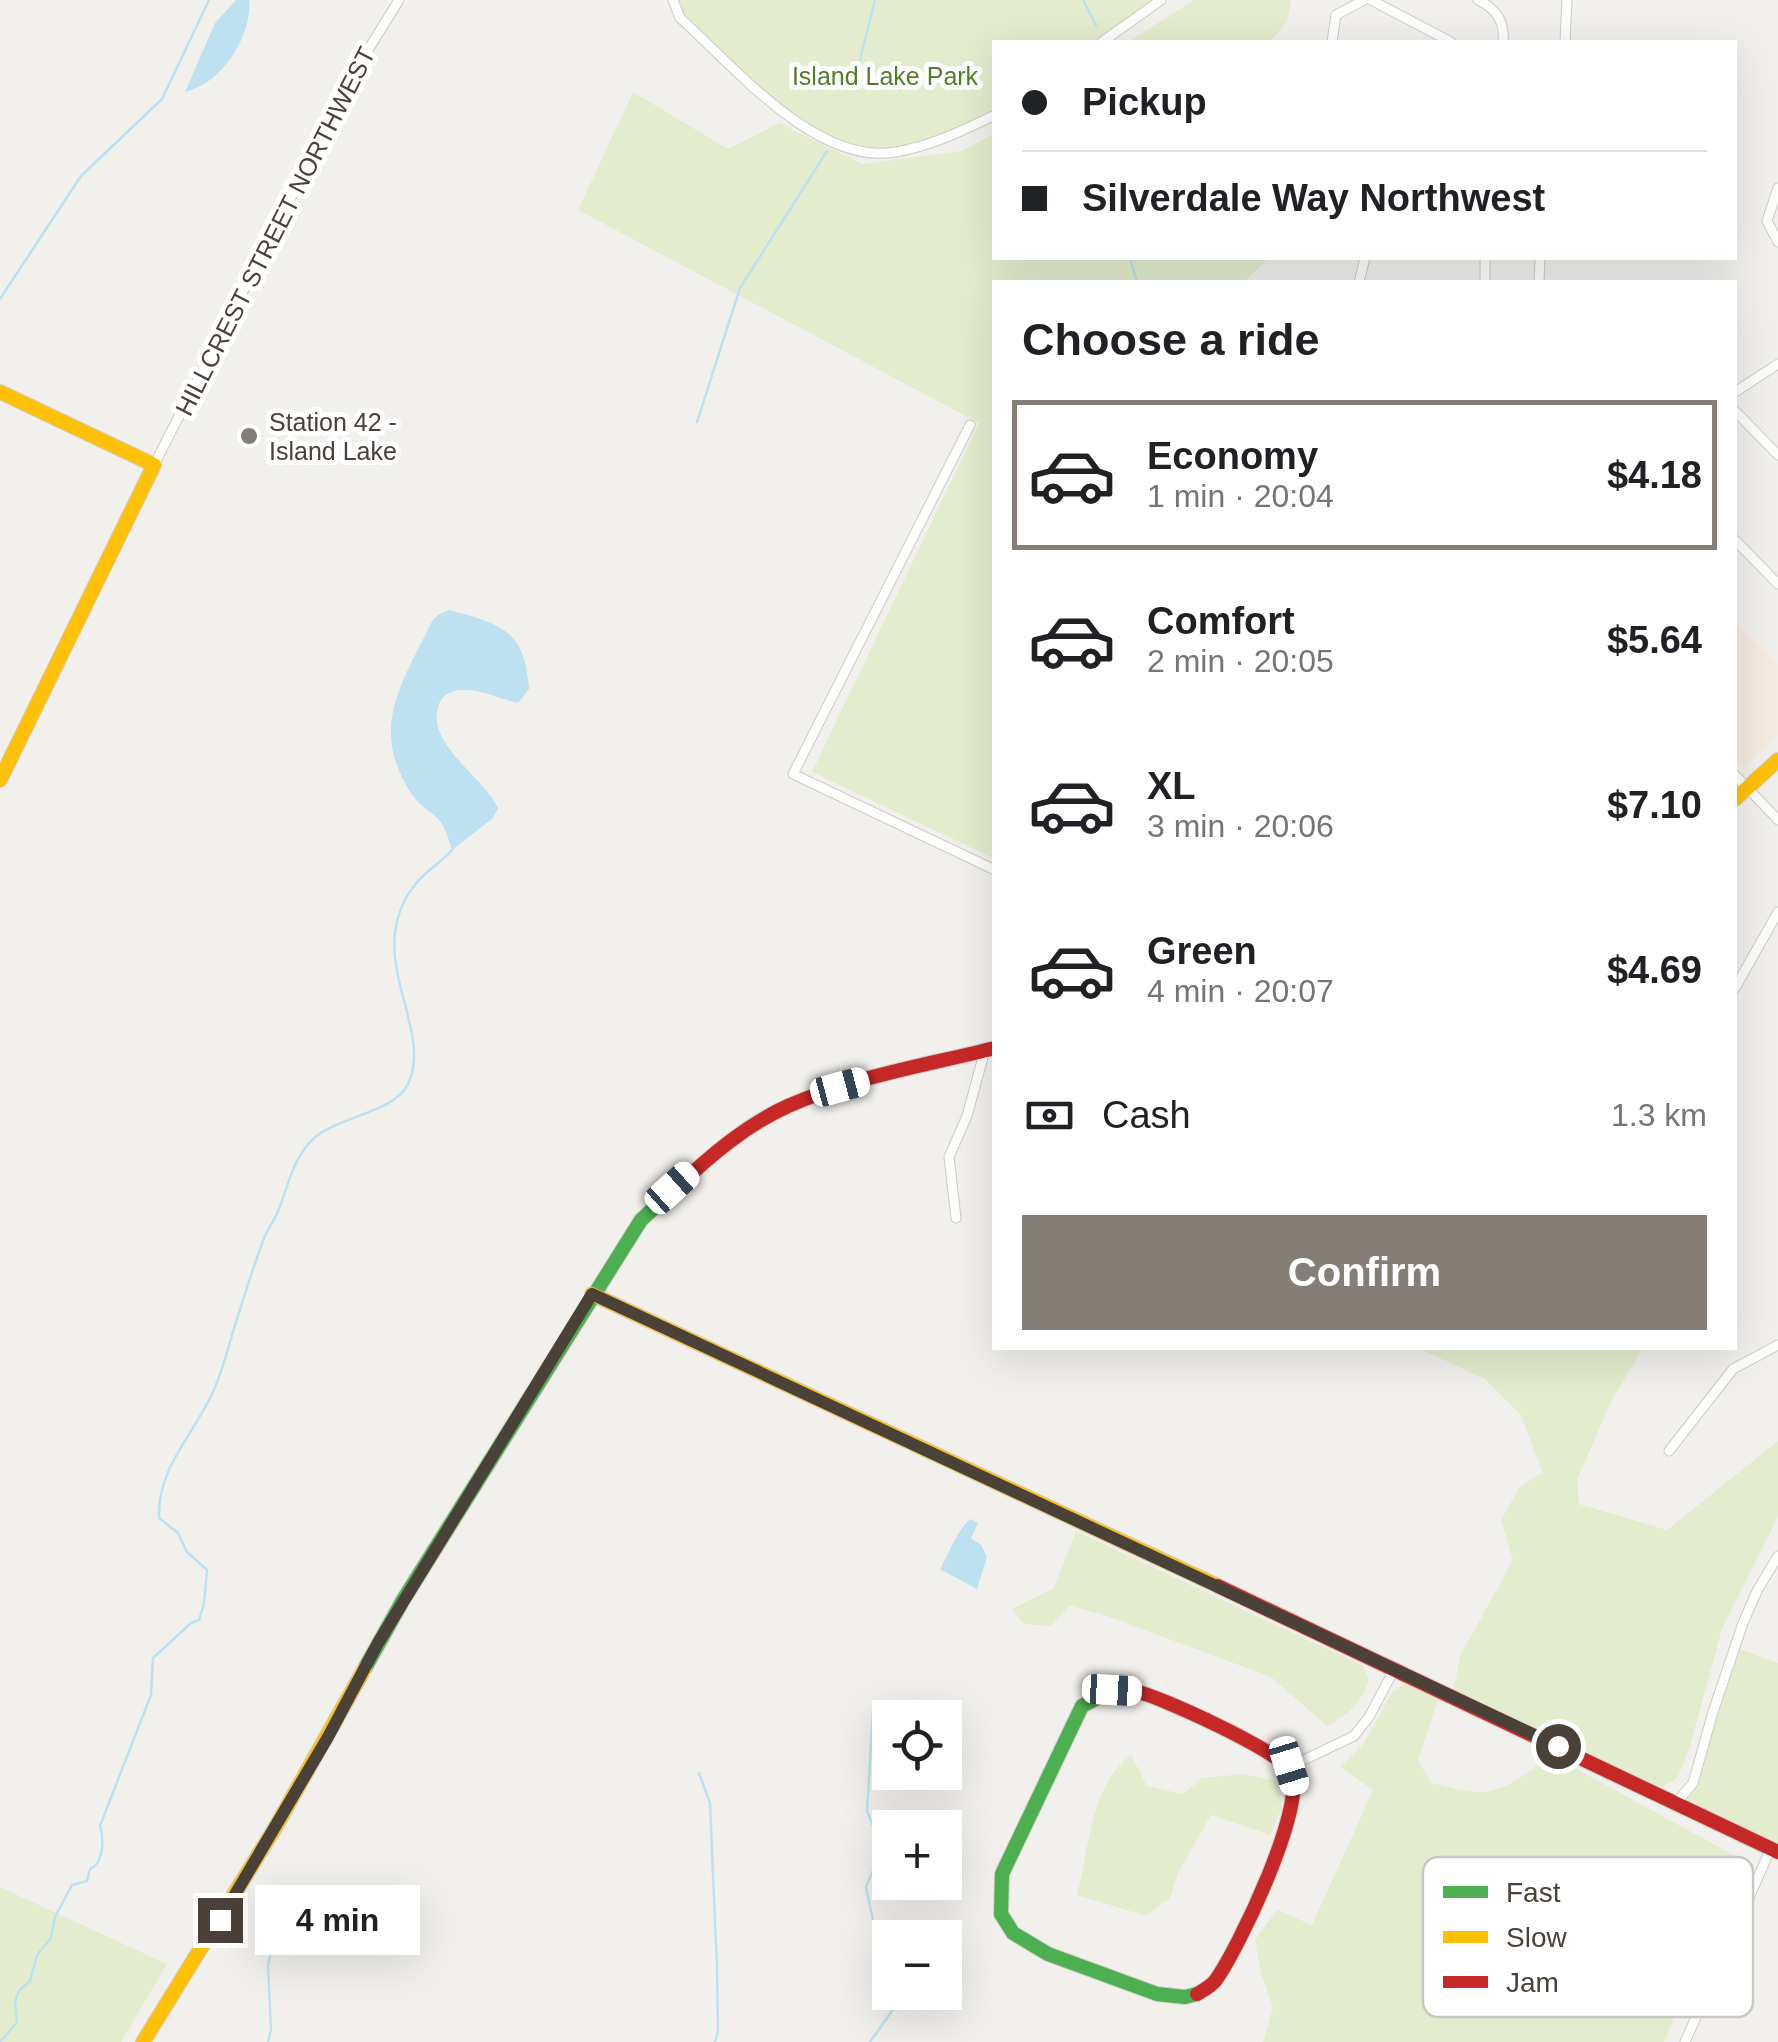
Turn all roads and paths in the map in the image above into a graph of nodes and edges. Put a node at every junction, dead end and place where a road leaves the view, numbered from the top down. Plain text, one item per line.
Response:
1 (399, 0) edge
2 (673, 0) edge
3 (1161, 0) edge
4 (1368, 0) edge
5 (1478, 0) edge
6 (1567, 0) edge
7 (1105, 40) edge
8 (1332, 40) edge
9 (1446, 40) edge
10 (1503, 40) edge
11 (1565, 40) edge
12 (992, 116) edge
13 (1778, 188) edge
14 (1778, 242) edge
15 (1778, 364) edge
16 (1737, 391) edge
17 (0, 392) edge
18 (1737, 414) edge
19 (970, 426) dead end
20 (1778, 455) edge
21 (154, 465) junction
22 (1737, 542) edge
23 (1778, 584) edge
24 (1778, 760) edge
25 (1737, 777) edge
26 (0, 780) edge
27 (1748, 788) junction
28 (1737, 797) edge
29 (1778, 820) edge
30 (992, 869) edge
31 (1778, 912) edge
32 (1737, 983) edge
33 (990, 1049) edge
34 (956, 1218) dead end
35 (592, 1294) junction
36 (1778, 1345) edge
37 (1669, 1451) dead end
38 (1778, 1556) edge
39 (1395, 1668) junction
40 (1289, 1766) junction
41 (1676, 1802) junction
42 (1775, 1850) edge
43 (1753, 1897) edge
44 (1697, 2017) edge
45 (143, 2042) edge
46 (1685, 2042) edge

1 - 21 street, HILLCREST STREET NORTHWEST
2 - 12 street
3 - 7 street
4 - 8 street
4 - 9 street
5 - 10 street
6 - 11 street
13 - 14 street
15 - 16 street
17 - 21 street
18 - 20 street
19 - 30 street
21 - 26 street
22 - 23 street
24 - 27 street
25 - 27 street
27 - 28 street
27 - 29 street
31 - 32 street
33 - 34 street
33 - 35 street
35 - 39 street
35 - 45 street
36 - 37 street
38 - 41 street
39 - 40 street
39 - 41 street
40 - 40 street
41 - 42 street
42 - 43 street
44 - 46 street

